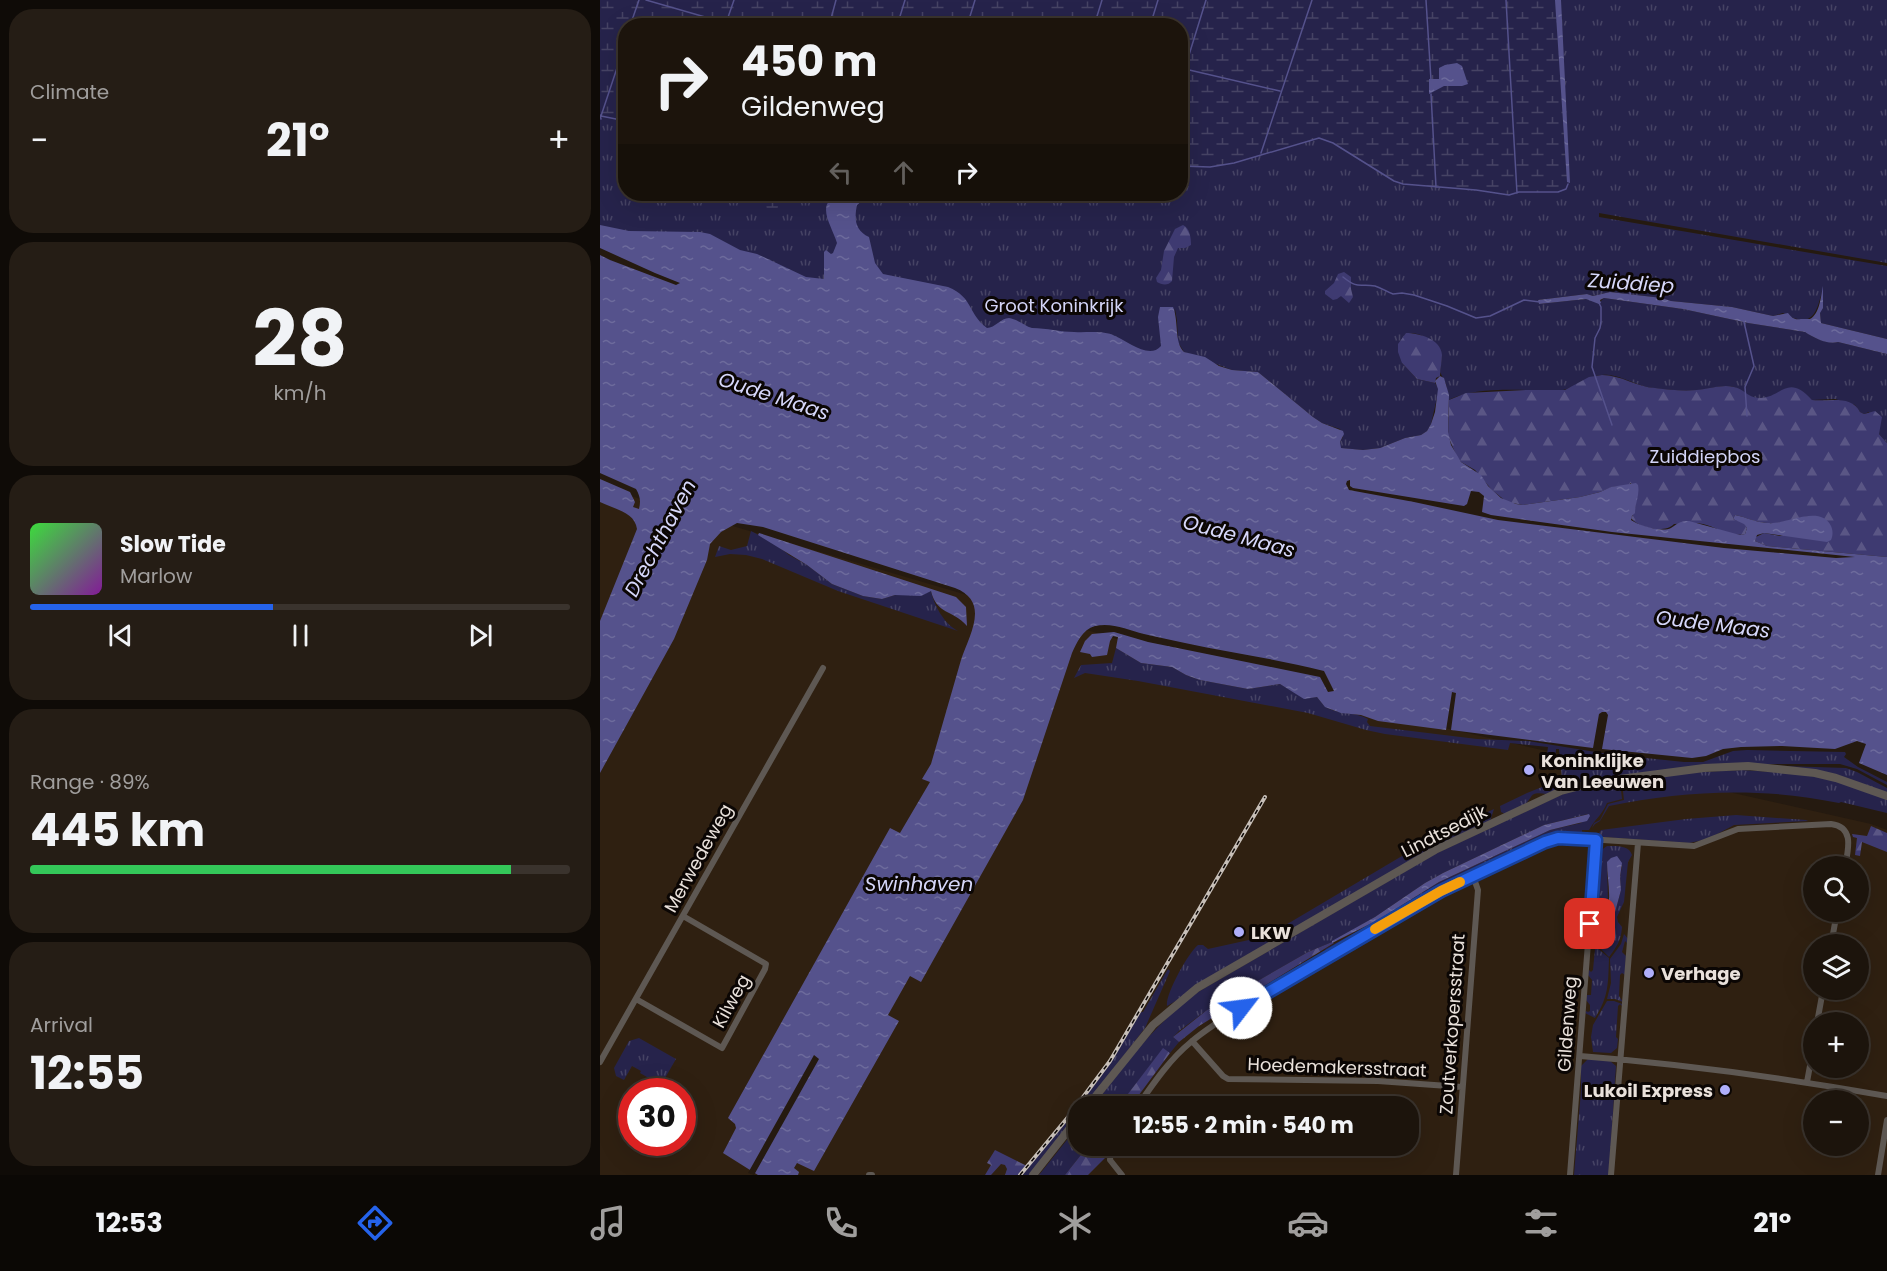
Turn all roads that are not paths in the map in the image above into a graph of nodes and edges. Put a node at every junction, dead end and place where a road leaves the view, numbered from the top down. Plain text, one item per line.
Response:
1 (823, 668) dead end
2 (1887, 796) edge
3 (1596, 840) junction
4 (1638, 843) junction
5 (1847, 856) edge
6 (1473, 876) junction
7 (683, 916) junction
8 (636, 999) junction
9 (1192, 1041) junction
10 (1580, 1056) junction
11 (1620, 1059) junction
12 (600, 1062) edge
13 (1808, 1078) edge
14 (1807, 1082) junction
15 (1462, 1087) junction
16 (1097, 1096) edge
17 (1145, 1096) edge
18 (1887, 1096) edge
19 (1887, 1120) edge
20 (1068, 1131) edge
21 (1110, 1156) edge
22 (1033, 1175) edge
23 (1122, 1175) edge
24 (1456, 1175) edge
25 (1570, 1175) edge
26 (1611, 1175) edge
27 (1878, 1175) edge

1 - 7 street, Merwedeweg
2 - 16 street, Lindtsedijk
3 - 4 street
3 - 6 street
3 - 10 street, Gildenweg
4 - 5 street
4 - 11 street
6 - 9 street
6 - 15 street, Zoutverkopersstraat
7 - 8 street, Merwedeweg
7 - 8 street, Kilweg
8 - 12 street, Merwedeweg
9 - 15 street, Hoedemakersstraat
9 - 17 street
10 - 11 street
10 - 25 street, Gildenweg
11 - 14 street
11 - 26 street
13 - 14 street
14 - 18 street
15 - 24 street, Zoutverkopersstraat
19 - 27 street
20 - 22 street
21 - 23 street

